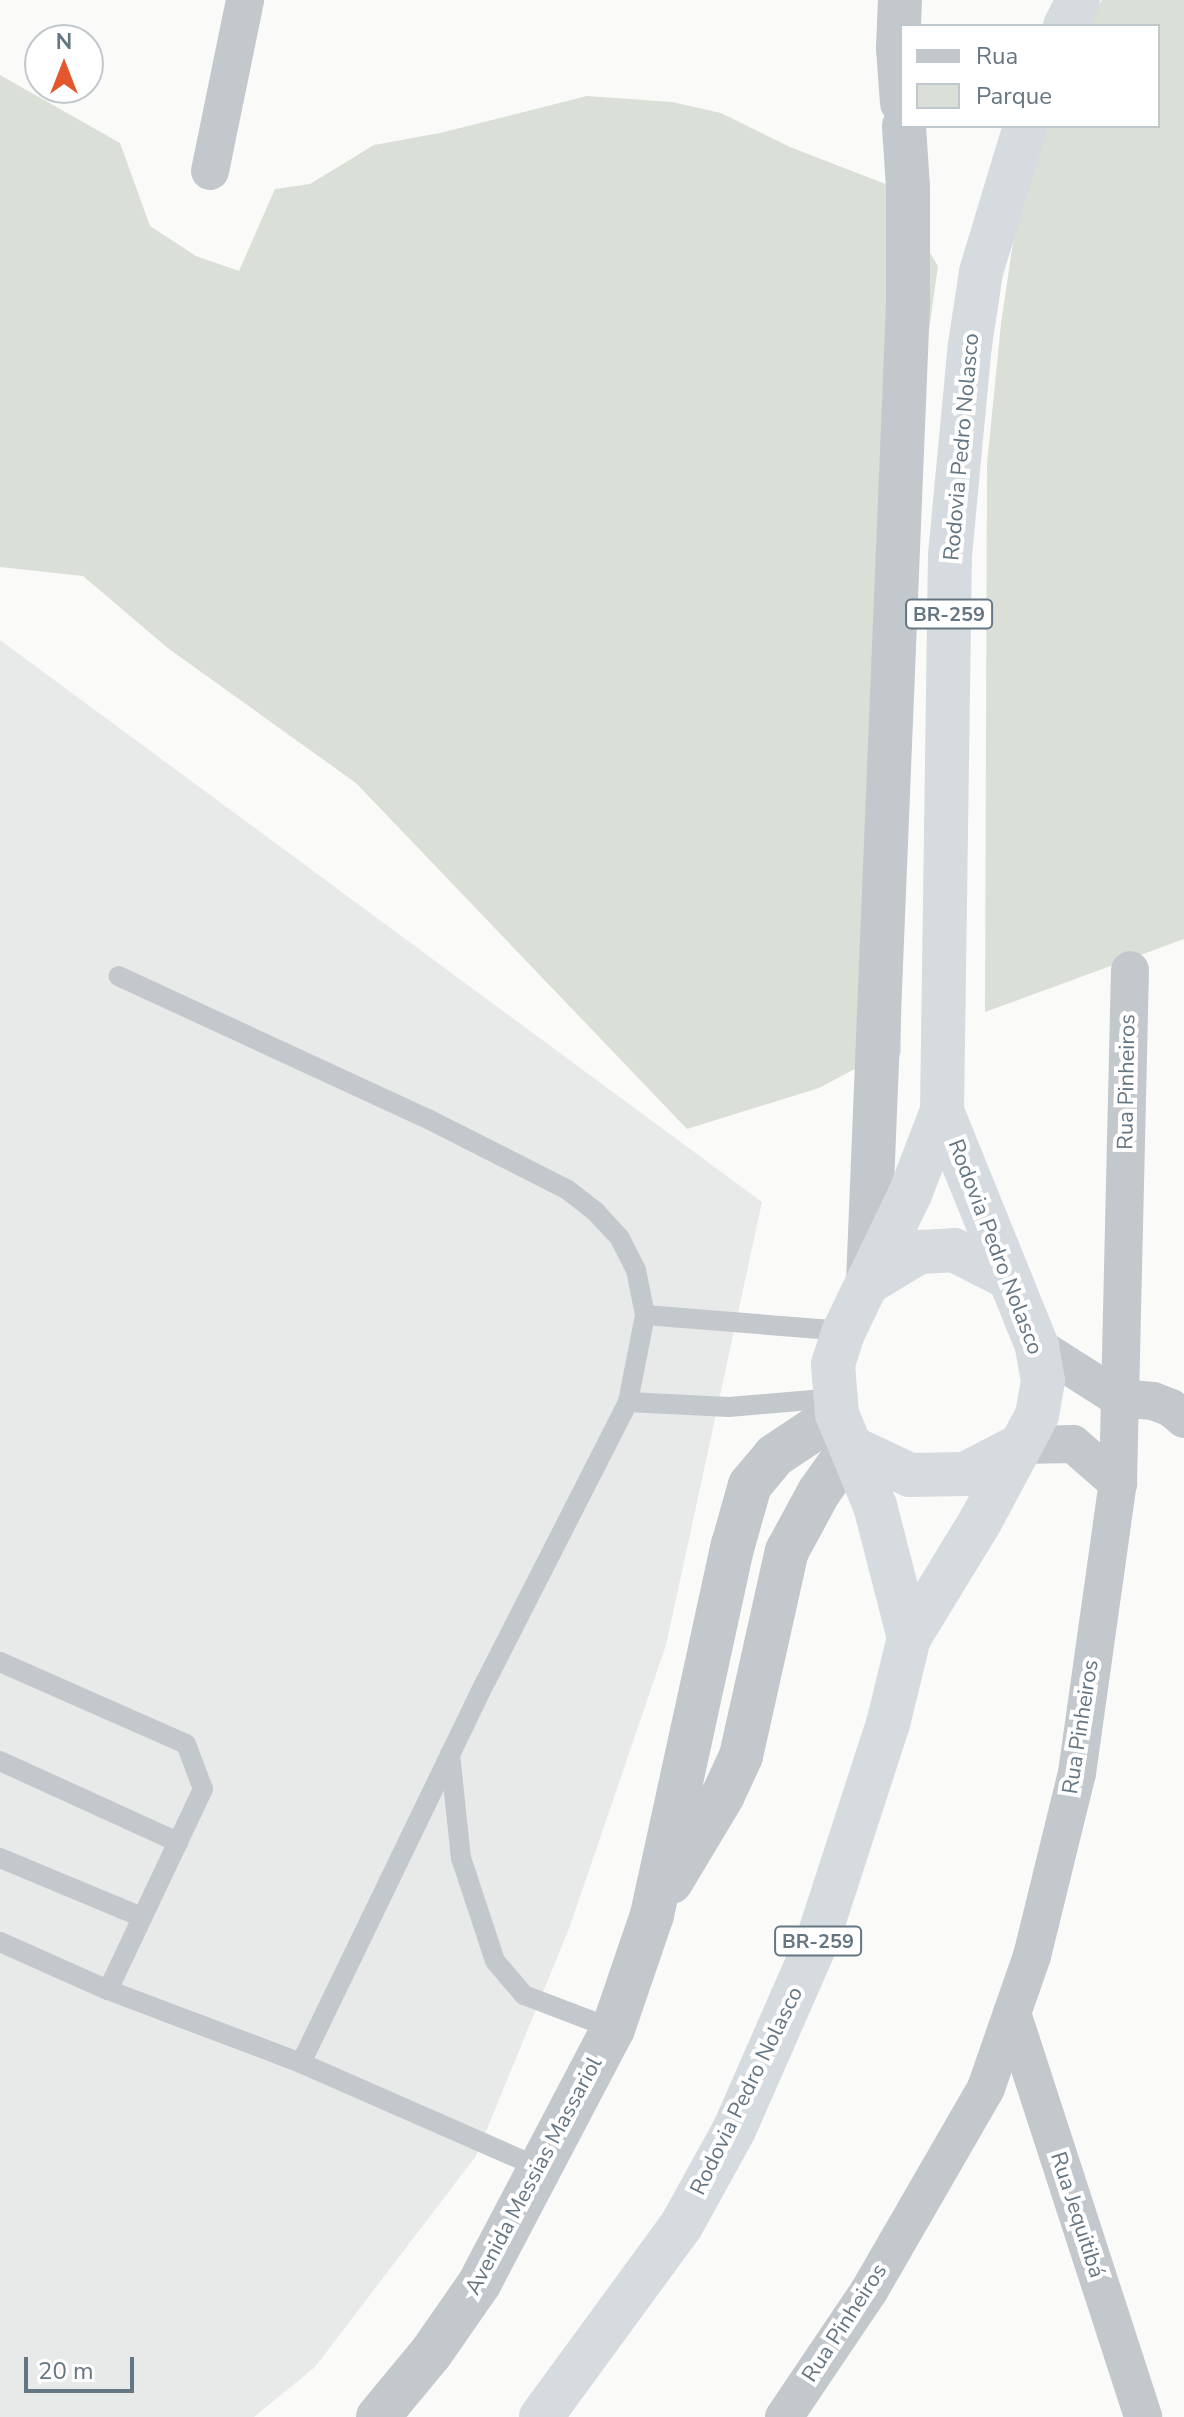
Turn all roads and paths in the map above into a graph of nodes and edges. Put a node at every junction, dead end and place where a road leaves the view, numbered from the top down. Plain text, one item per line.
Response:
1 (245, 0) edge
2 (900, 0) edge
3 (1078, 0) edge
4 (1066, 24) edge
5 (900, 76) edge
6 (904, 128) edge
7 (1024, 128) edge
8 (210, 171) dead end
9 (1130, 970) dead end
10 (119, 976) dead end
11 (942, 1111) junction
12 (1009, 1278) junction
13 (868, 1283) junction
14 (645, 1315) junction
15 (844, 1331) junction
16 (1037, 1346) junction
17 (1119, 1398) junction
18 (628, 1402) junction
19 (1184, 1419) edge
20 (840, 1420) junction
21 (1021, 1445) junction
22 (1118, 1483) junction
23 (909, 1638) junction
24 (0, 1662) edge
25 (450, 1754) junction
26 (0, 1761) edge
27 (178, 1842) junction
28 (0, 1858) edge
29 (652, 1915) junction
30 (142, 1917) junction
31 (0, 1942) edge
32 (108, 1990) junction
33 (1012, 2013) junction
34 (613, 2029) junction
35 (301, 2063) junction
36 (542, 2169) junction
37 (378, 2417) edge
38 (541, 2417) edge
39 (784, 2417) edge
40 (1143, 2417) edge

1 - 8 street
2 - 5 street
3 - 4 highway
6 - 13 street
7 - 11 highway, Rodovia Pedro Nolasco / BR-259
9 - 17 street, Rua Pinheiros
10 - 14 lane
11 - 12 highway, Rodovia Pedro Nolasco / BR-259
11 - 13 highway, Rodovia Pedro Nolasco / BR-259
12 - 13 highway
12 - 16 highway, Rodovia Pedro Nolasco / BR-259
13 - 15 highway, Rodovia Pedro Nolasco / BR-259
14 - 15 lane
14 - 18 lane
15 - 20 highway, Rodovia Pedro Nolasco / BR-259
16 - 17 street
16 - 21 highway, Rodovia Pedro Nolasco / BR-259
17 - 19 street
17 - 22 street, Rua Pinheiros
18 - 20 lane
18 - 25 lane
20 - 21 highway
20 - 23 highway, Rodovia Pedro Nolasco / BR-259
20 - 29 street, Avenida Messias Massariol
20 - 29 street, Avenida Messias Massariol
21 - 22 street
21 - 23 highway, Rodovia Pedro Nolasco / BR-259
22 - 33 street, Rua Pinheiros
23 - 38 highway, Rodovia Pedro Nolasco / BR-259
24 - 27 lane
25 - 34 lane
25 - 35 lane
26 - 27 lane
27 - 30 lane
28 - 30 lane
29 - 34 street, Avenida Messias Massariol
30 - 32 lane
31 - 32 lane
32 - 35 lane
33 - 39 street, Rua Pinheiros
33 - 40 street, Rua Jequitibá
34 - 36 street, Avenida Messias Massariol
35 - 36 lane
36 - 37 street, Avenida Messias Massariol

